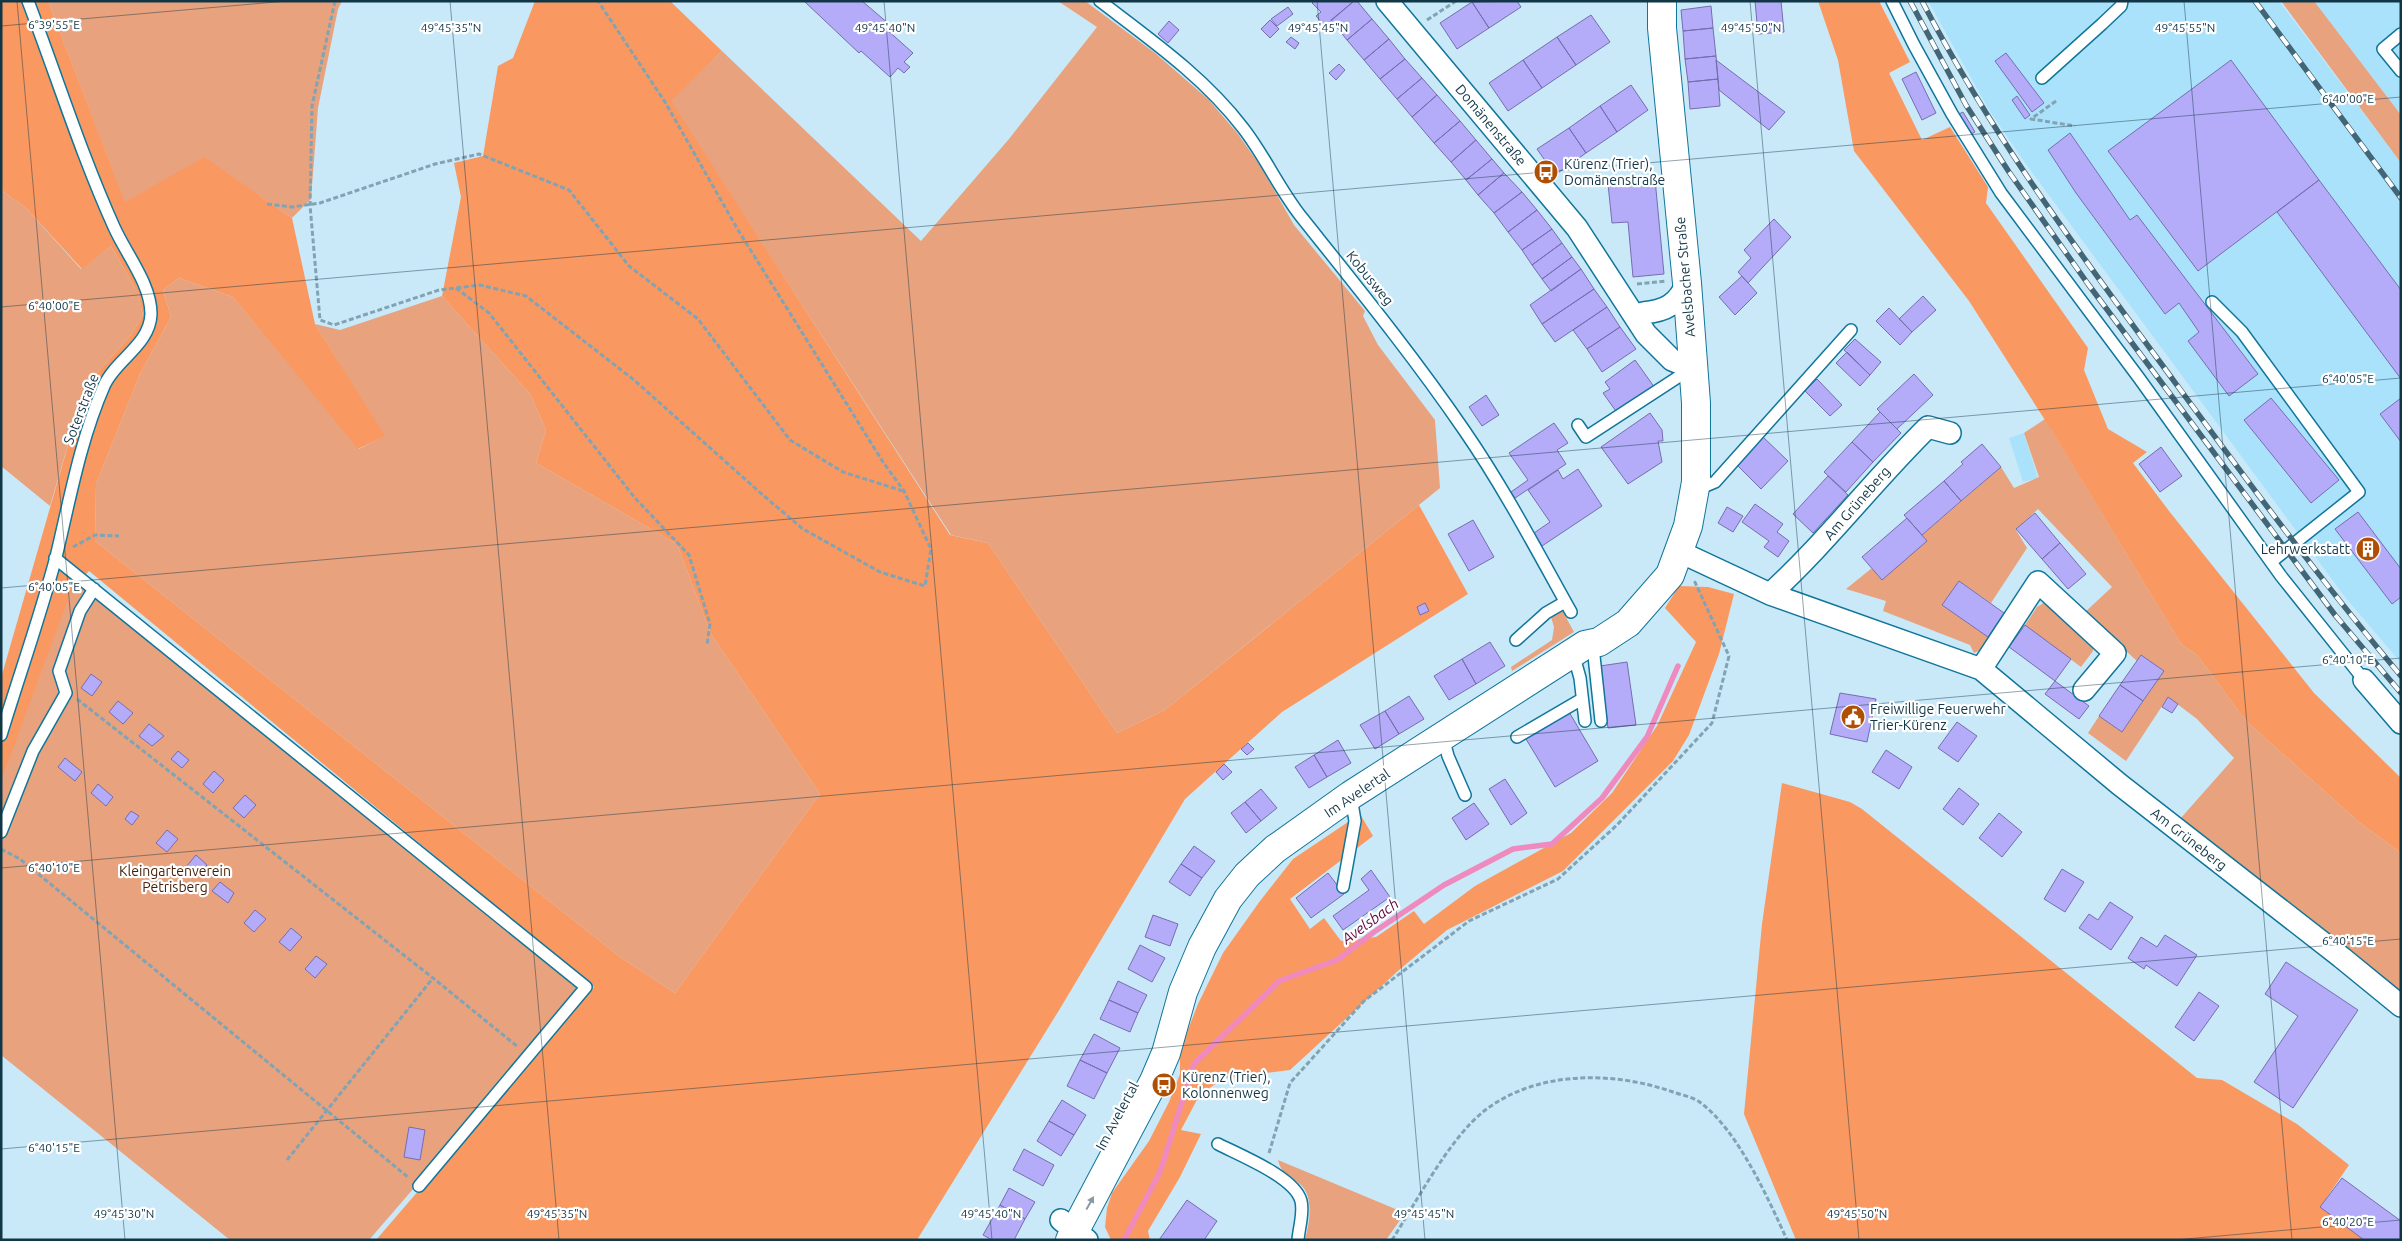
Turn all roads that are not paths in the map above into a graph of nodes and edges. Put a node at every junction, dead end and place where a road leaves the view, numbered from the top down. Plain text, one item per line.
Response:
1 (28, 1) edge
2 (1100, 1) edge
3 (1388, 1) edge
4 (1892, 1) edge
5 (2122, 1) edge
6 (1667, 2) edge
7 (2401, 34) edge
8 (2401, 71) edge
9 (2042, 78) dead end
10 (1680, 282) junction
11 (1636, 302) junction
12 (2212, 302) dead end
13 (1851, 330) dead end
14 (1692, 368) junction
15 (1578, 425) dead end
16 (1950, 433) dead end
17 (1694, 490) junction
18 (1678, 552) junction
19 (55, 558) junction
20 (2272, 562) junction
21 (94, 589) junction
22 (1770, 594) junction
23 (1516, 640) dead end
24 (1579, 649) junction
25 (1981, 669) junction
26 (2364, 680) joint
27 (2084, 690) dead end
28 (1582, 699) junction
29 (1585, 721) dead end
30 (1601, 721) dead end
31 (2401, 723) edge
32 (1, 735) edge
33 (1443, 737) junction
34 (1517, 737) dead end
35 (1351, 795) junction
36 (1465, 795) dead end
37 (1, 832) edge
38 (1343, 887) dead end
39 (1183, 992) junction
40 (2401, 1006) edge
41 (1218, 1144) dead end
42 (419, 1186) road end
43 (1068, 1234) edge
44 (1298, 1236) edge
45 (1287, 1240) edge

1 - 19 lane, Soterstraße
2 - 23 lane, Kobusweg
3 - 11 street, Domänenstraße
4 - 20 lane
5 - 9 lane
6 - 10 main road, Avelsbacher Straße
7 - 8 lane
10 - 11 street
10 - 14 main road, Avelsbacher Straße
11 - 14 street, Domänenstraße
12 - 20 lane
13 - 17 lane
14 - 15 lane
14 - 17 main road, Avelsbacher Straße
16 - 22 street, Am Grüneberg
17 - 18 main road, Avelsbacher Straße
18 - 22 street, Am Grüneberg
18 - 24 main road, Im Avelertal
19 - 21 lane
19 - 32 lane, Soterstraße
20 - 26 lane
21 - 37 lane
21 - 42 lane
22 - 25 street, Am Grüneberg
24 - 28 lane
24 - 30 lane
24 - 33 main road, Im Avelertal
25 - 27 street
25 - 40 street, Am Grüneberg
26 - 31 street
28 - 29 lane
28 - 34 lane
33 - 35 main road, Im Avelertal
33 - 36 lane
35 - 38 lane
35 - 39 main road, Im Avelertal
39 - 43 main road, Im Avelertal
43 -> 39 main road, Im Avelertal
41 - 44 lane
44 - 45 lane

